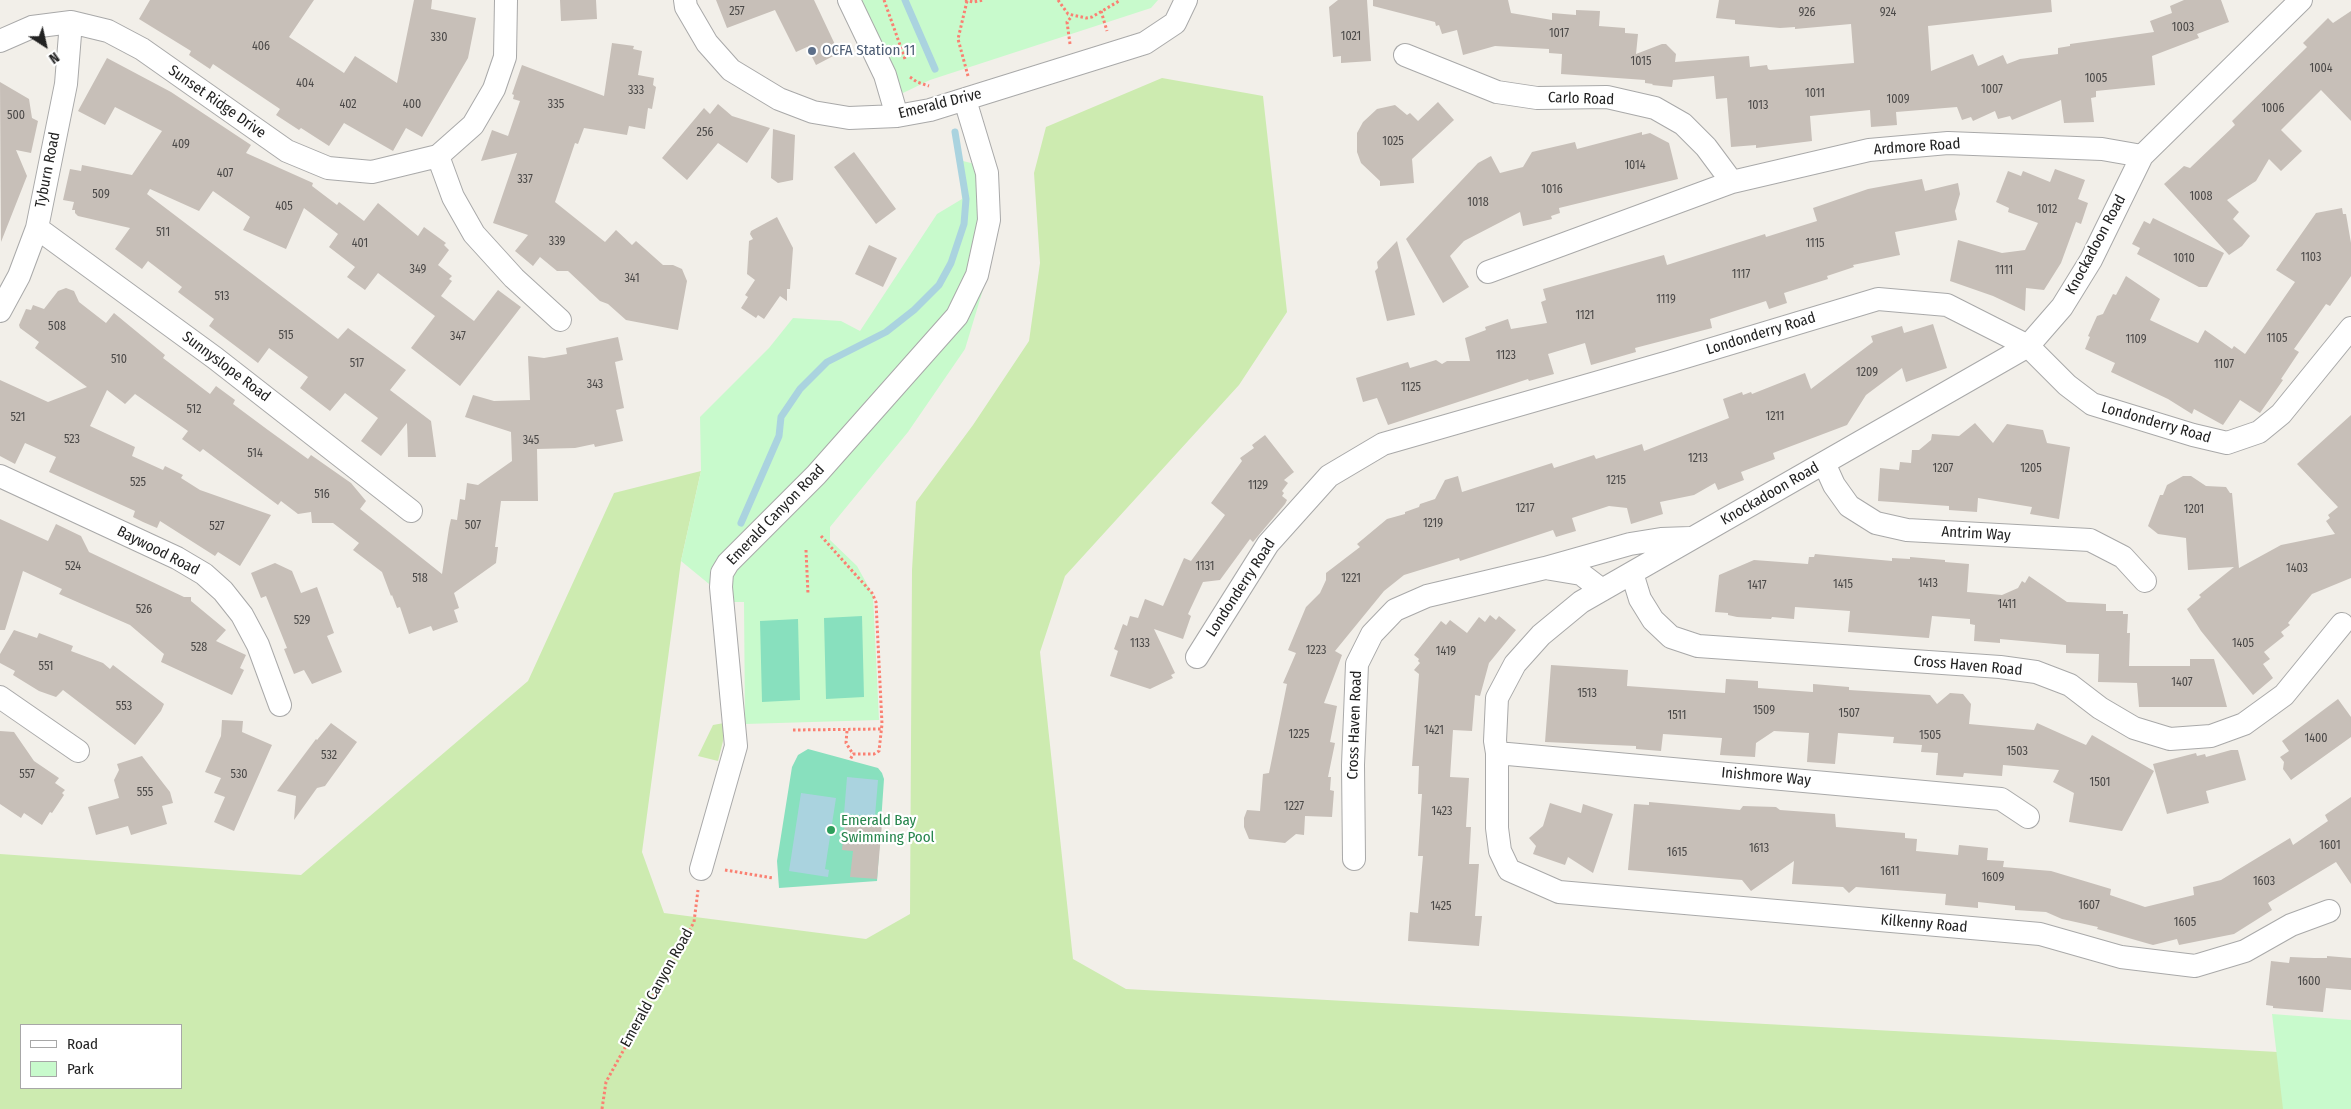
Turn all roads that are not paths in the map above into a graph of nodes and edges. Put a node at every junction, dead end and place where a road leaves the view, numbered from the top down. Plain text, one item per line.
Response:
1 (506, 0) edge
2 (685, 0) edge
3 (849, 0) edge
4 (1186, 0) edge
5 (2301, 0) edge
6 (71, 22) junction
7 (0, 41) edge
8 (1405, 55) dead end
9 (962, 89) junction
10 (897, 116) junction
11 (438, 156) junction
12 (2142, 156) junction
13 (1732, 182) junction
14 (37, 228) junction
15 (1488, 272) dead end
16 (0, 311) edge
17 (560, 320) dead end
18 (2351, 328) edge
19 (2028, 346) junction
20 (1824, 463) junction
21 (0, 476) edge
22 (411, 511) dead end
23 (1693, 538) junction
24 (1545, 568) junction
25 (1632, 573) junction
26 (2144, 581) dead end
27 (1602, 590) junction
28 (2342, 624) dead end
29 (1197, 657) dead end
30 (0, 697) edge
31 (280, 705) dead end
32 (78, 751) dead end
33 (1497, 753) junction
34 (2028, 817) dead end
35 (1354, 859) dead end
36 (702, 865) road end
37 (1509, 870) joint
38 (2329, 911) dead end

1 - 11 street, Sunset Ridge Drive
2 - 10 street, Emerald Drive
3 - 10 street
4 - 9 street, Emerald Drive
5 - 12 street
6 - 7 street, Sunset Ridge Drive
6 - 11 street, Sunset Ridge Drive
6 - 14 street, Tyburn Road
8 - 13 street, Carlo Road
9 - 10 street, Emerald Drive
9 - 36 street, Emerald Canyon Road
11 - 17 street
12 - 13 street, Ardmore Road
12 - 19 street, Knockadoon Road
13 - 15 street, Ardmore Road
14 - 16 street, Tyburn Road
14 - 22 street, Sunnyslope Road
18 - 19 street, Londonderry Road
19 - 20 street, Knockadoon Road
19 - 29 street, Londonderry Road
20 - 23 street, Knockadoon Road
20 - 26 street, Antrim Way
21 - 31 street, Baywood Road
23 - 24 street, Cross Haven Road
23 - 25 street, Knockadoon Road
24 - 27 street, Cross Haven Road
24 - 35 street, Cross Haven Road
25 - 27 street, Knockadoon Road
25 - 28 street, Cross Haven Road
27 - 33 street, Knockadoon Road
30 - 32 street
33 - 34 street, Inishmore Way
33 - 37 street, Knockadoon Road
37 - 38 street, Kilkenny Road

